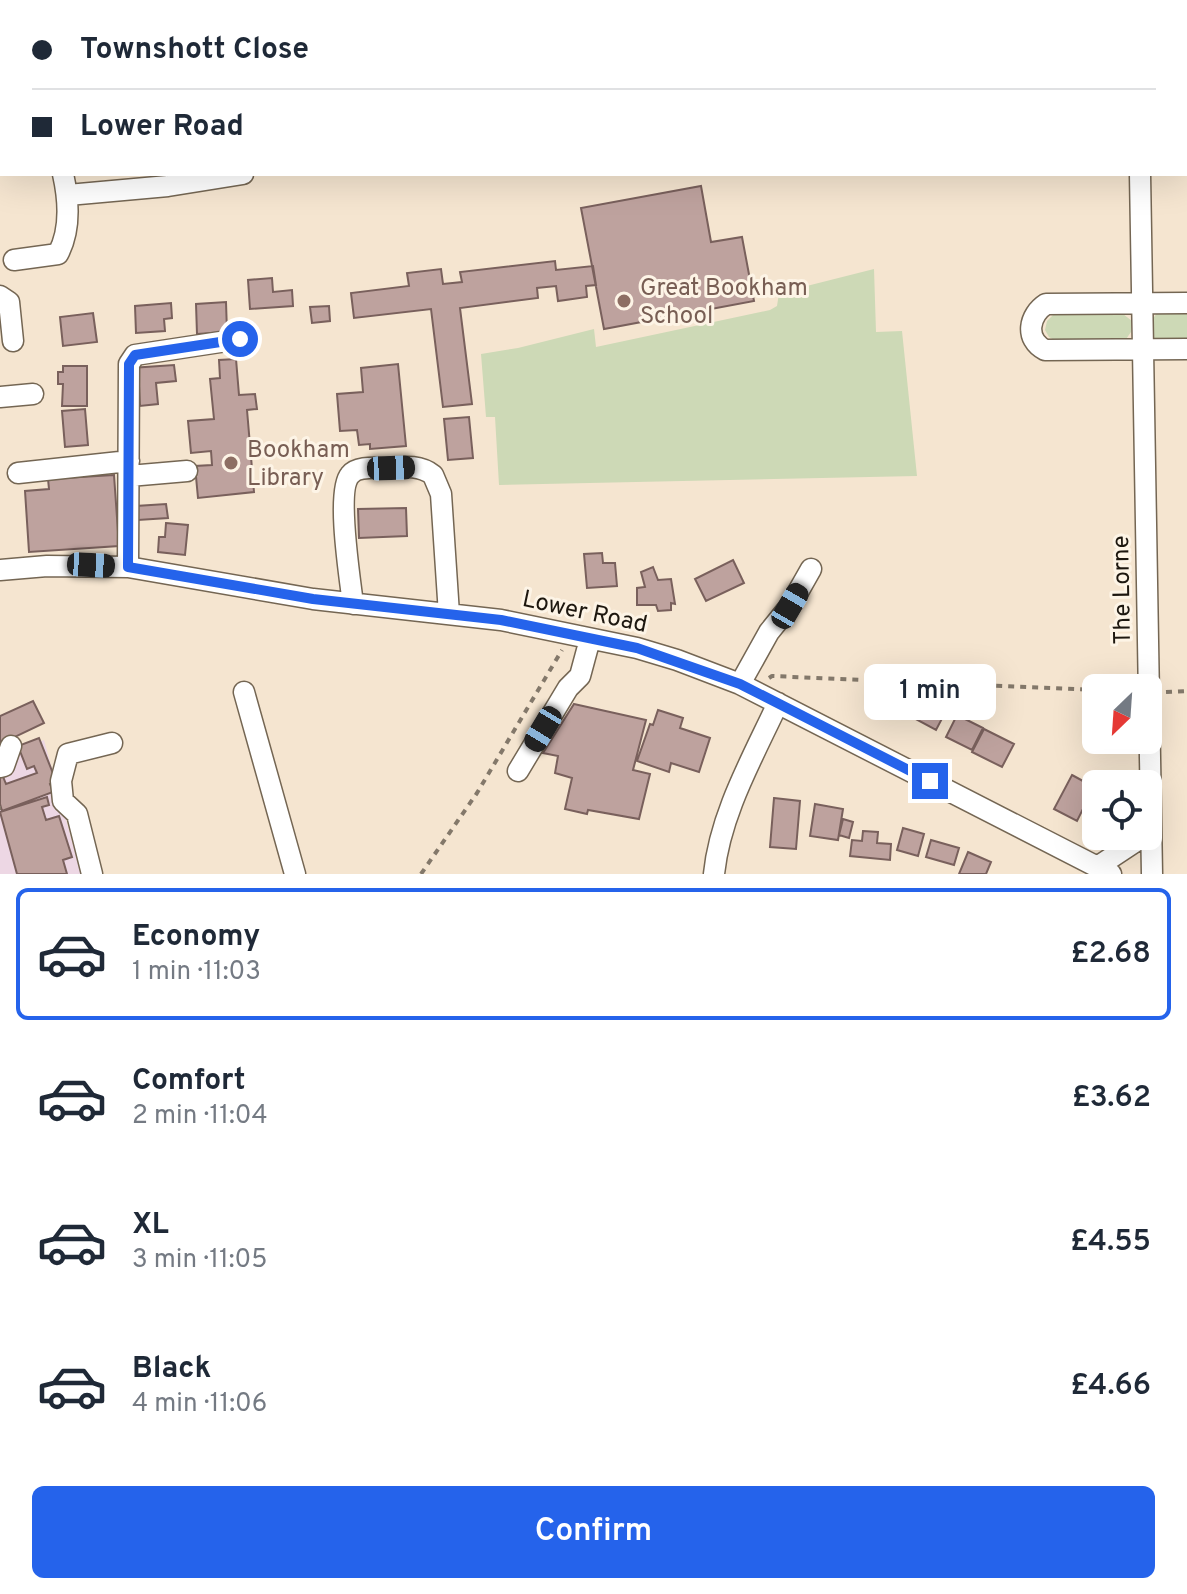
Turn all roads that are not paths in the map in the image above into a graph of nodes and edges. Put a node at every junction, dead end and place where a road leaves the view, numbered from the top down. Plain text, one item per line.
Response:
1 (63, 176) edge
2 (230, 176) edge
3 (1140, 176) edge
4 (68, 195) junction
5 (14, 260) dead end
6 (0, 296) edge
7 (1142, 303) junction
8 (1187, 303) edge
9 (240, 339) dead end
10 (13, 341) dead end
11 (1142, 349) junction
12 (1187, 349) edge
13 (33, 394) dead end
14 (0, 397) edge
15 (129, 469) junction
16 (187, 471) dead end
17 (18, 473) dead end
18 (128, 567) junction
19 (811, 569) dead end
20 (0, 570) edge
21 (353, 604) junction
22 (449, 614) junction
23 (580, 636) junction
24 (749, 688) junction
25 (244, 692) dead end
26 (778, 703) junction
27 (112, 743) dead end
28 (11, 746) dead end
29 (0, 767) edge
30 (1146, 770) edge
31 (518, 771) dead end
32 (1127, 850) edge
33 (1149, 850) edge
34 (295, 870) edge
35 (1104, 870) edge
36 (92, 874) edge
37 (714, 874) edge
38 (1152, 874) edge

1 - 4 street
2 - 4 street
3 - 7 street, The Lorne
4 - 5 street
6 - 10 street
7 - 8 street
7 - 11 street, The Lorne
7 - 11 street
9 - 15 street
11 - 12 street
11 - 30 street, The Lorne
13 - 14 street
15 - 16 street
15 - 17 street
15 - 18 street
18 - 20 street, Lower Road
18 - 21 street, Lower Road
19 - 24 street
21 - 22 street, Lower Road
21 - 22 street
22 - 23 street, Lower Road
23 - 24 street, Lower Road
23 - 31 street
24 - 26 street, Lower Road
25 - 34 street
26 - 35 street, Lower Road
26 - 37 street
27 - 36 street
28 - 29 street
32 - 35 street
33 - 38 street, The Lorne

